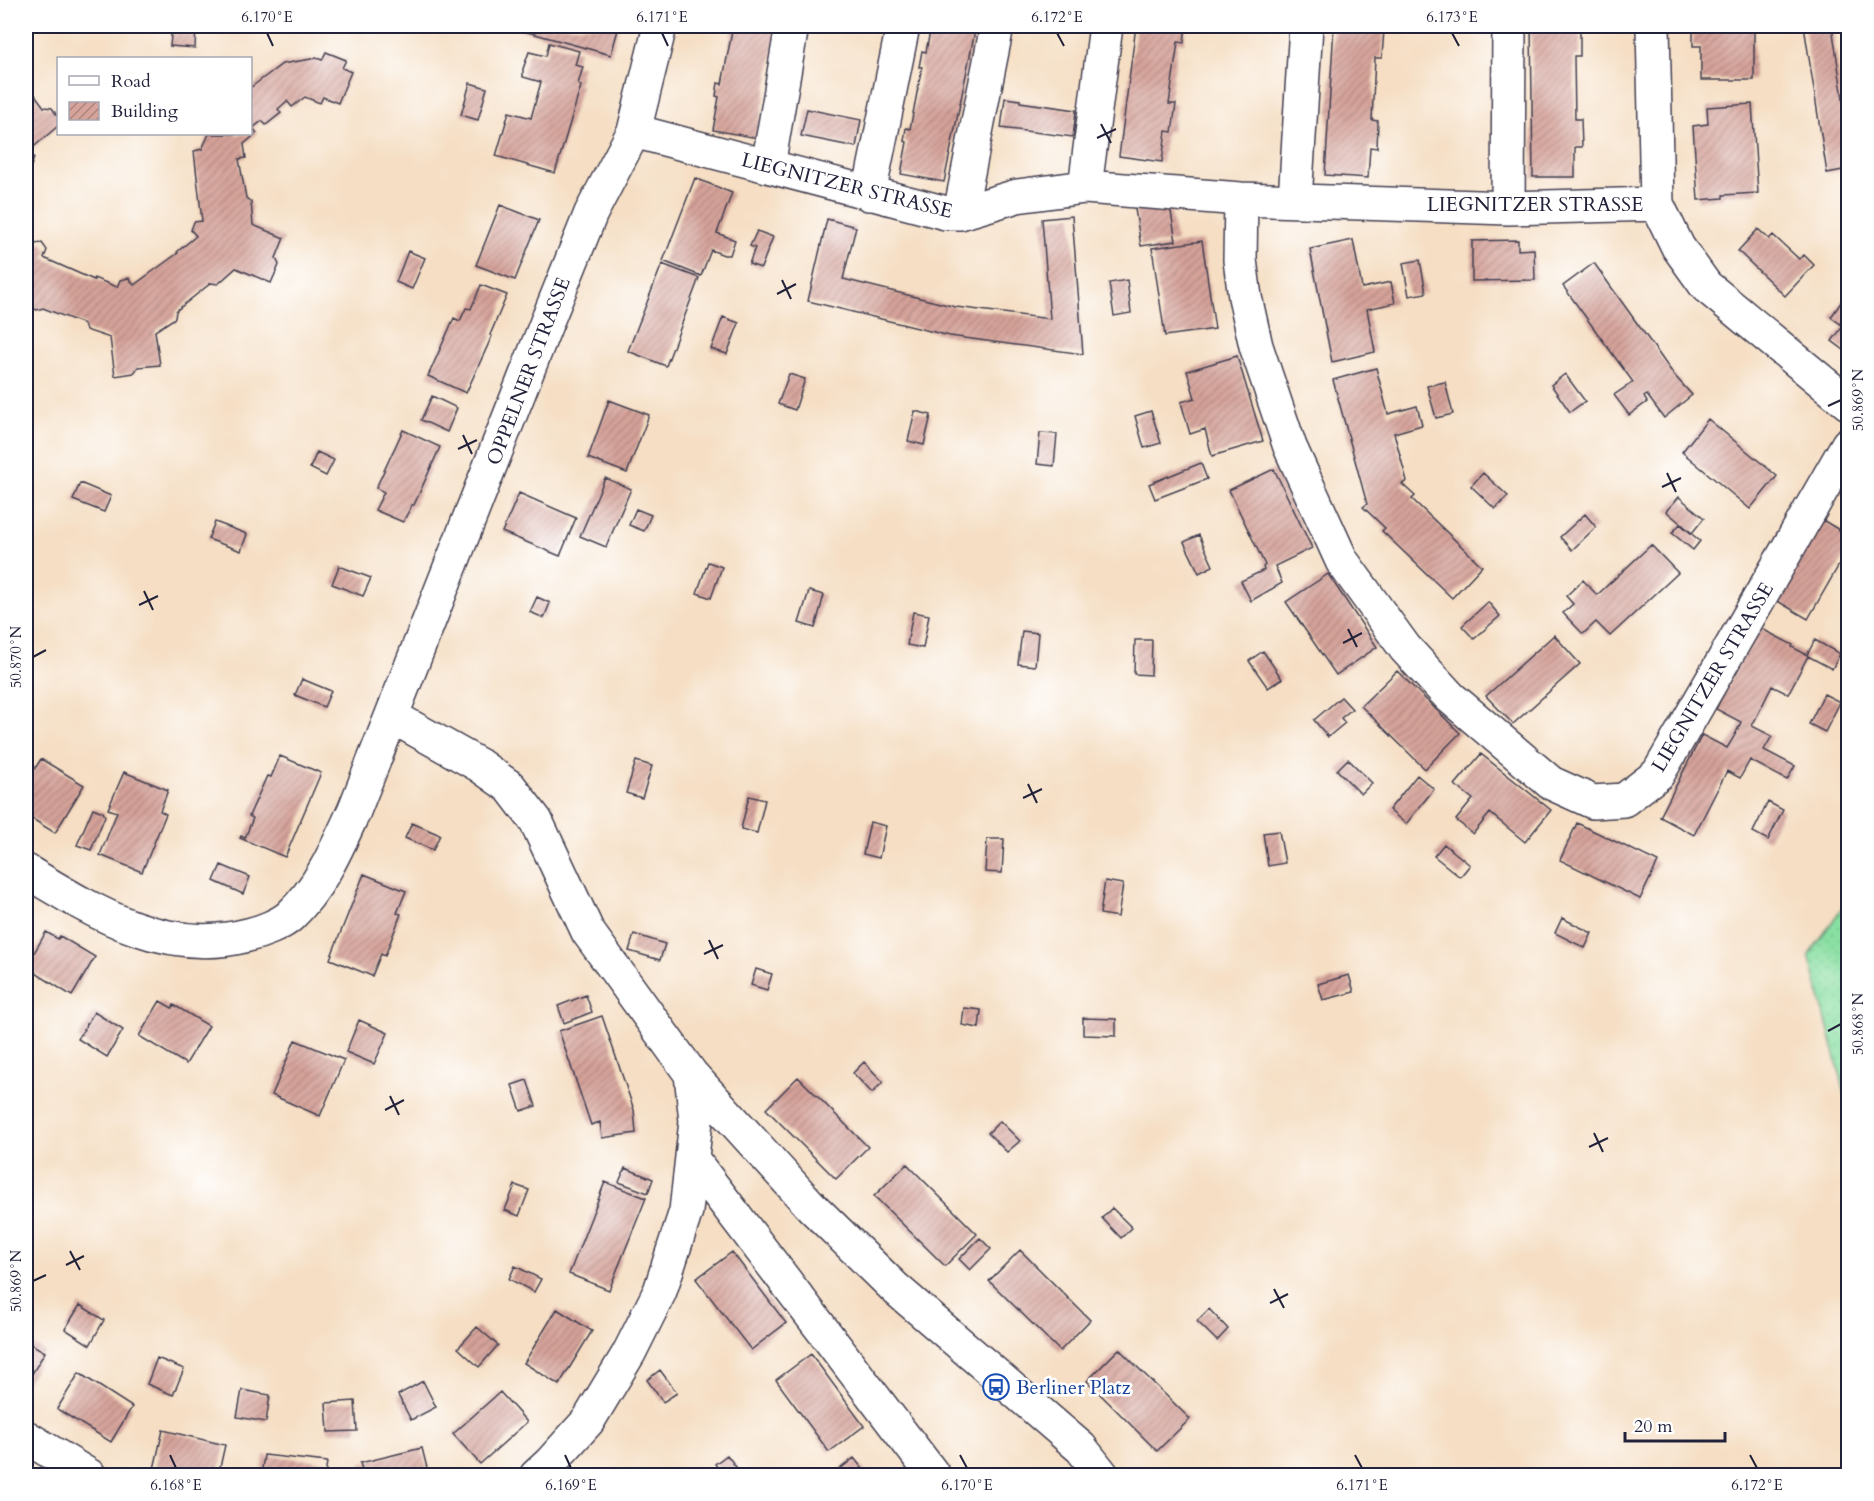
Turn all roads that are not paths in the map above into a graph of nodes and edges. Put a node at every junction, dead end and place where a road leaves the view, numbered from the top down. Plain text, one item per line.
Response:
1 (660, 26) edge
2 (792, 26) edge
3 (903, 26) edge
4 (997, 26) edge
5 (1106, 26) edge
6 (1306, 26) edge
7 (1509, 26) edge
8 (1653, 26) edge
9 (634, 131) junction
10 (768, 166) junction
11 (1085, 187) junction
12 (869, 194) junction
13 (1241, 199) junction
14 (1295, 200) junction
15 (1657, 204) junction
16 (1508, 208) junction
17 (960, 213) junction
18 (1848, 403) edge
19 (1848, 444) edge
20 (393, 717) junction
21 (26, 871) edge
22 (691, 1074) junction
23 (692, 1159) junction
24 (26, 1437) edge
25 (90, 1476) edge
26 (536, 1476) edge
27 (934, 1476) edge
28 (1103, 1476) edge

1 - 9 street, OPPELNER STRASSE
2 - 10 street
3 - 12 street
4 - 17 street
5 - 11 street
6 - 14 street
7 - 16 street
8 - 15 street
9 - 10 street, LIEGNITZER STRASSE
9 - 20 street, OPPELNER STRASSE
10 - 12 street, LIEGNITZER STRASSE
11 - 13 street, LIEGNITZER STRASSE
11 - 17 street, LIEGNITZER STRASSE
12 - 17 street, LIEGNITZER STRASSE
13 - 14 street, LIEGNITZER STRASSE
13 - 19 street, LIEGNITZER STRASSE
14 - 16 street, LIEGNITZER STRASSE
15 - 16 street, LIEGNITZER STRASSE
15 - 18 street, LIEGNITZER STRASSE
20 - 21 street, OPPELNER STRASSE
20 - 22 street
22 - 23 street
22 - 28 street
23 - 26 street
23 - 27 street
24 - 25 street

